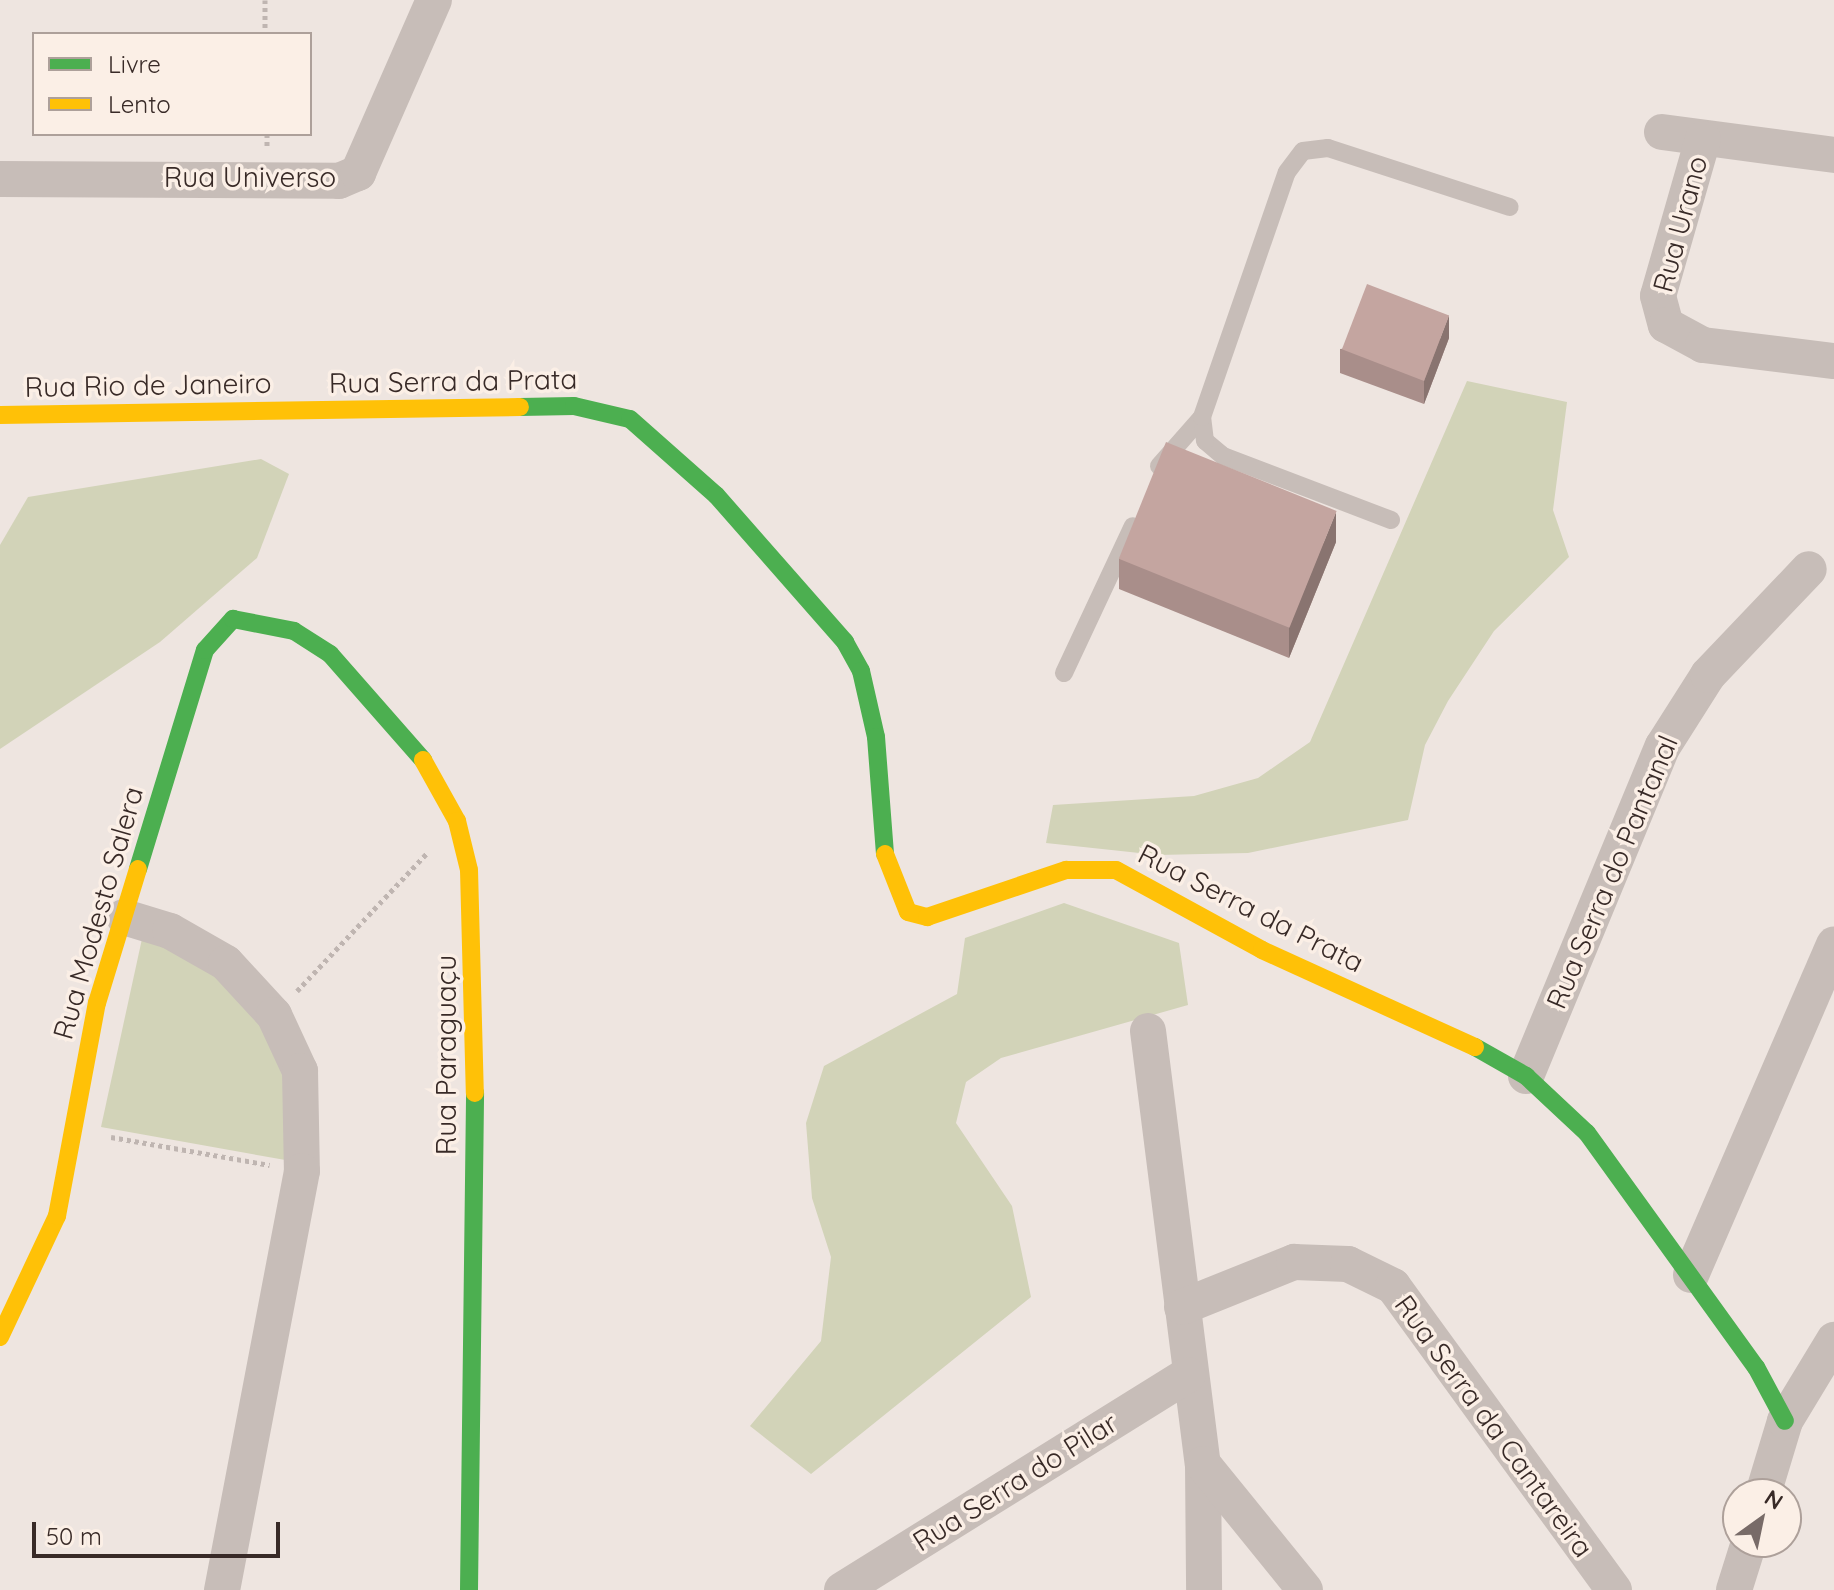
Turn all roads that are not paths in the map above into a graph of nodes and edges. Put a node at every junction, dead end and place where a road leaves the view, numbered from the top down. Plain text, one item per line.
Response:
1 (434, 0) edge
2 (1662, 132) dead end
3 (1703, 139) junction
4 (1834, 155) edge
5 (0, 179) edge
6 (1510, 207) dead end
7 (1834, 361) edge
8 (298, 411) joint
9 (0, 415) edge
10 (1202, 417) junction
11 (1391, 520) dead end
12 (1809, 569) dead end
13 (249, 619) joint
14 (1064, 673) dead end
15 (124, 917) junction
16 (1834, 945) edge
17 (1148, 1031) dead end
18 (1526, 1076) junction
19 (1691, 1275) junction
20 (1182, 1307) junction
21 (0, 1337) edge
22 (1834, 1340) edge
23 (1188, 1375) junction
24 (1785, 1421) junction
25 (1203, 1464) junction
26 (1768, 1478) edge
27 (1744, 1558) edge
28 (222, 1590) edge
29 (469, 1590) edge
30 (842, 1590) edge
31 (1204, 1590) edge
32 (1305, 1590) edge
33 (1614, 1590) edge
34 (1734, 1590) edge

1 - 5 street, Rua Universo
2 - 3 street
3 - 4 street
3 - 7 street, Rua Urano
6 - 10 lane
8 - 9 street, Rua Rio de Janeiro
8 - 18 street, Rua Serra da Prata
10 - 11 lane
10 - 14 lane
12 - 18 street, Rua Serra do Pantanal
13 - 15 street, Rua Modesto Salera
13 - 29 street, Rua Paraguaçu
15 - 21 street, Rua Modesto Salera
15 - 28 street
16 - 19 street
17 - 20 street
18 - 19 street, Rua Serra da Prata
19 - 24 street, Rua Serra da Prata
20 - 23 street
20 - 33 street, Rua Serra da Cantareira
22 - 24 street
23 - 25 street
23 - 30 street, Rua Serra do Pilar
24 - 26 street
25 - 31 street
25 - 32 street
27 - 34 street

